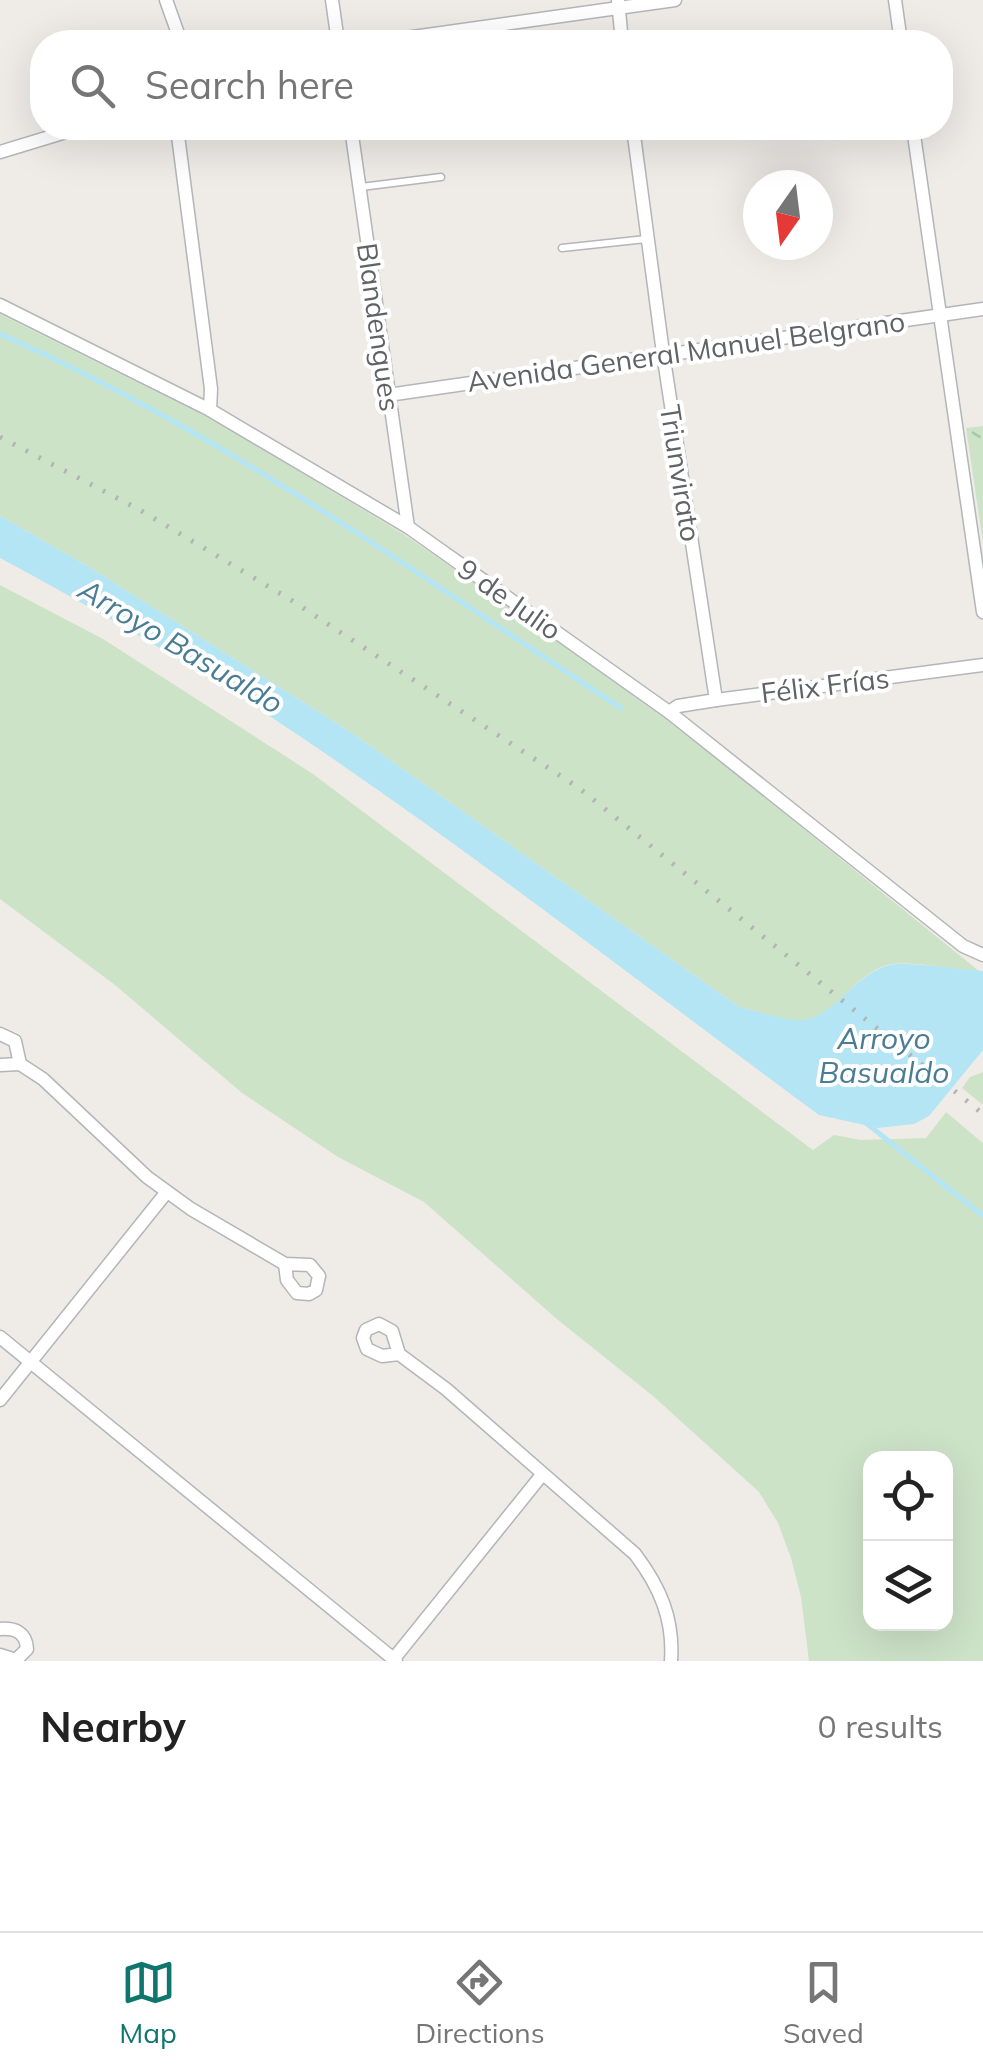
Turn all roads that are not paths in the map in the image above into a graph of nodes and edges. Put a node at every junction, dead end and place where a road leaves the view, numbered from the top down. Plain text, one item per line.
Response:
1 (166, 0) edge
2 (332, 0) edge
3 (675, 0) edge
4 (895, 0) edge
5 (618, 4) edge
6 (177, 30) edge
7 (336, 30) edge
8 (453, 30) edge
9 (621, 30) edge
10 (899, 30) edge
11 (40, 140) edge
12 (179, 140) edge
13 (352, 140) edge
14 (636, 140) edge
15 (915, 140) edge
16 (0, 152) edge
17 (441, 177) dead end
18 (359, 187) junction
19 (648, 239) junction
20 (562, 248) dead end
21 (0, 305) edge
22 (983, 309) edge
23 (940, 315) junction
24 (663, 353) junction
25 (388, 394) junction
26 (210, 410) junction
27 (408, 527) junction
28 (983, 612) edge
29 (983, 665) edge
30 (716, 700) junction
31 (668, 712) junction
32 (981, 955) edge
33 (0, 1034) edge
34 (20, 1064) junction
35 (0, 1065) edge
36 (166, 1193) junction
37 (285, 1264) dead end
38 (0, 1338) edge
39 (399, 1354) dead end
40 (30, 1362) junction
41 (0, 1400) edge
42 (541, 1476) junction
43 (0, 1629) edge
44 (0, 1655) edge
45 (394, 1660) edge
46 (671, 1661) edge

1 - 6 street
2 - 7 street
3 - 5 street
4 - 10 street
5 - 8 street
5 - 9 street
11 - 16 street
12 - 26 street
13 - 18 street, Blandengues
14 - 19 street, Triunvirato
15 - 23 street
17 - 18 lane
18 - 25 street, Blandengues
19 - 20 lane
19 - 24 street, Triunvirato
21 - 26 street, 9 de Julio
22 - 23 street, Avenida General Manuel Belgrano
23 - 24 street, Avenida General Manuel Belgrano
23 - 28 street
24 - 25 street, Avenida General Manuel Belgrano
24 - 30 street, Triunvirato
25 - 27 street, Blandengues
26 - 27 street, 9 de Julio
27 - 31 street, 9 de Julio
29 - 30 street, Félix Frías
30 - 31 street, Félix Frías
31 - 32 street, 9 de Julio
33 - 34 street
34 - 35 street
34 - 36 street
36 - 37 street
36 - 40 street
38 - 40 street
39 - 42 street
40 - 41 street
40 - 45 street
42 - 45 street
42 - 46 street
43 - 44 street

